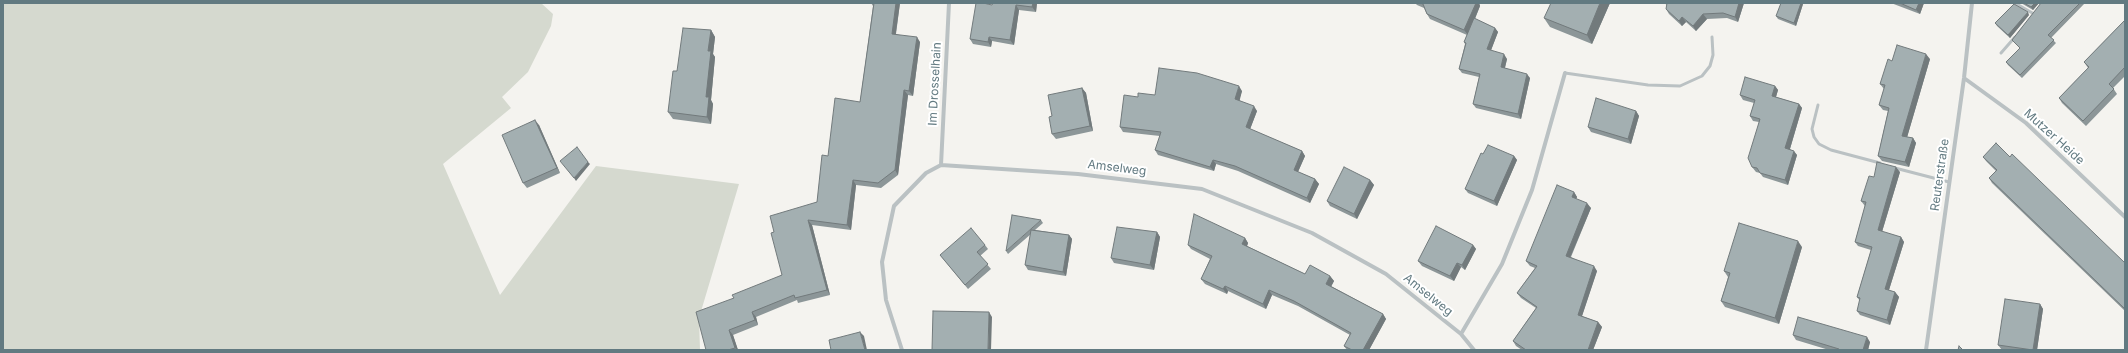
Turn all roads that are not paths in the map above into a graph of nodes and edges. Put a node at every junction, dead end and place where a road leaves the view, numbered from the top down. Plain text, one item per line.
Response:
1 (949, 3) edge
2 (1972, 3) edge
3 (2015, 3) edge
4 (2038, 9) edge
5 (2034, 14) junction
6 (2029, 20) edge
7 (2020, 31) edge
8 (1712, 37) dead end
9 (2001, 53) dead end
10 (1565, 73) joint
11 (1964, 78) junction
12 (1818, 105) dead end
13 (1883, 164) edge
14 (941, 165) junction
15 (1890, 166) edge
16 (1949, 182) junction
17 (2125, 217) edge
18 (1461, 334) junction
19 (902, 350) edge
20 (1474, 350) edge
21 (1926, 350) edge

1 - 14 street, Im Drosselhain
2 - 11 street, Reuterstraße
3 - 5 lane
4 - 5 lane
5 - 6 lane
7 - 9 lane
8 - 10 lane
10 - 18 street, Amselweg
11 - 16 street, Reuterstraße
11 - 17 street, Mutzer Heide
12 - 13 lane
14 - 18 street, Amselweg
14 - 19 street
15 - 16 lane
16 - 21 street, Reuterstraße
18 - 20 street, Amselweg

